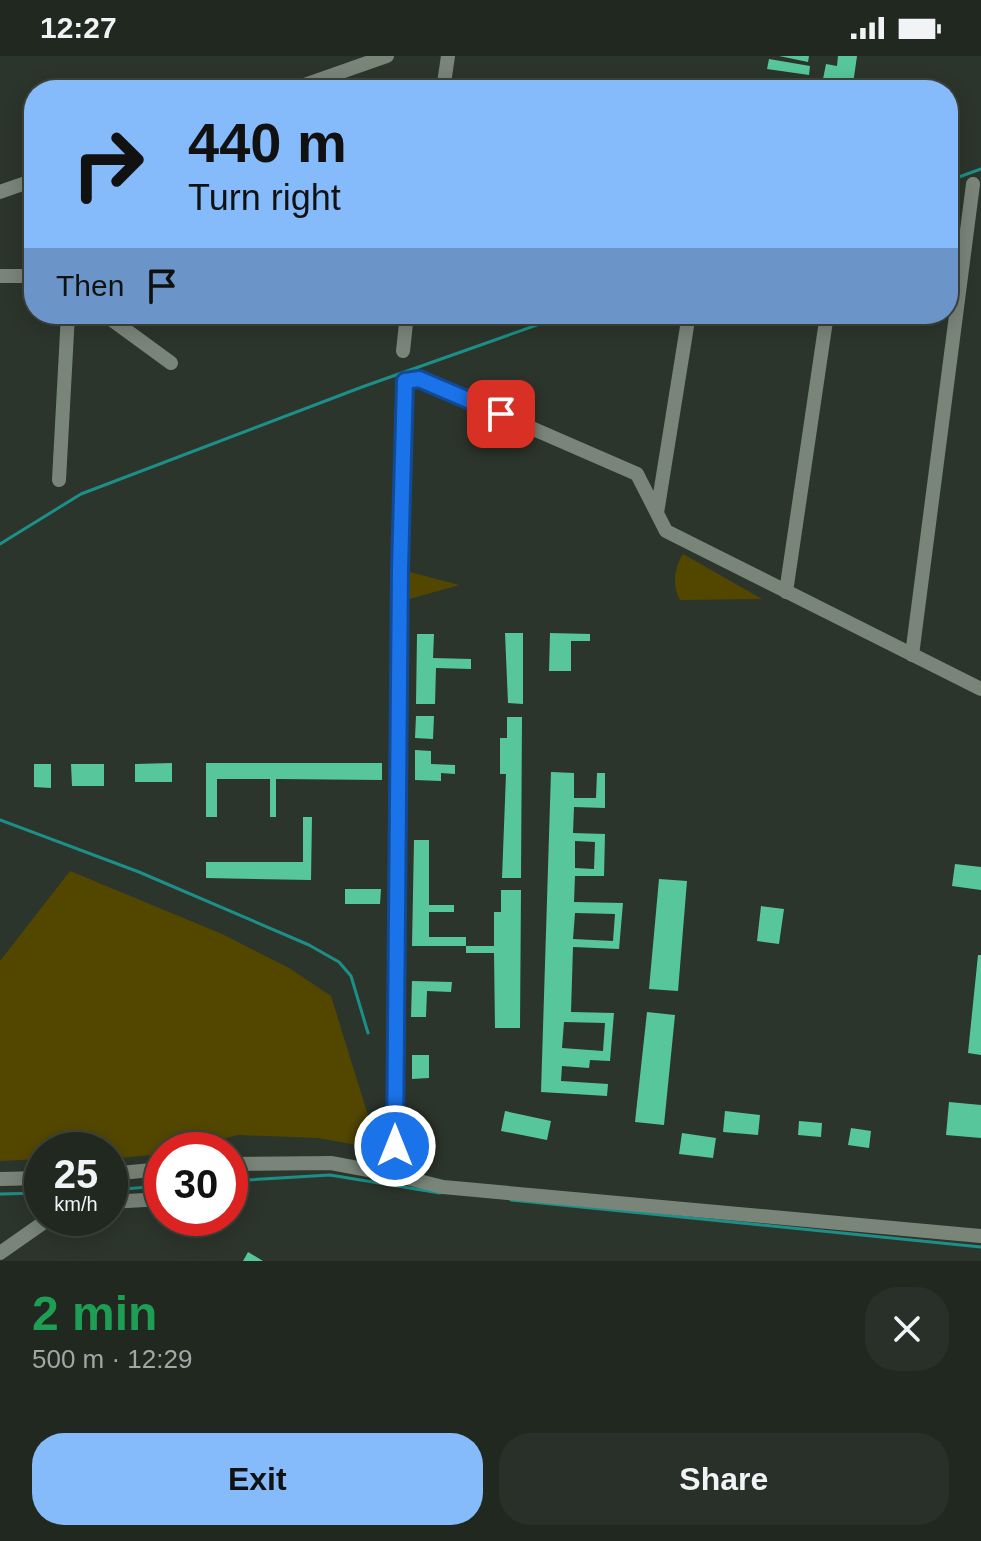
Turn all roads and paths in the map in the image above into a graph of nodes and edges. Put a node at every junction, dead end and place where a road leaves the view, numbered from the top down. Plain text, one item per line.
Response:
1 (387, 56) edge
2 (448, 56) edge
3 (319, 80) edge
4 (444, 80) edge
5 (24, 184) edge
6 (973, 184) dead end
7 (0, 192) edge
8 (0, 276) edge
9 (24, 276) edge
10 (958, 300) edge
11 (67, 324) edge
12 (118, 324) edge
13 (406, 324) edge
14 (687, 324) edge
15 (826, 324) edge
16 (955, 324) edge
17 (403, 351) dead end
18 (171, 363) dead end
19 (59, 480) dead end
20 (657, 513) junction
21 (786, 592) junction
22 (912, 655) junction
23 (981, 689) edge
24 (248, 1164) edge
25 (395, 1175) junction
26 (24, 1178) edge
27 (0, 1179) edge
28 (24, 1236) edge
29 (981, 1236) edge
30 (0, 1253) edge

1 - 3 street
2 - 4 street
5 - 7 street
6 - 10 street
8 - 9 street
11 - 19 street
12 - 18 street
13 - 17 street
14 - 20 street
15 - 21 street
16 - 22 street
20 - 21 street
20 - 25 street
21 - 22 street
22 - 23 street
24 - 25 street
25 - 29 street
26 - 27 street
28 - 30 street

